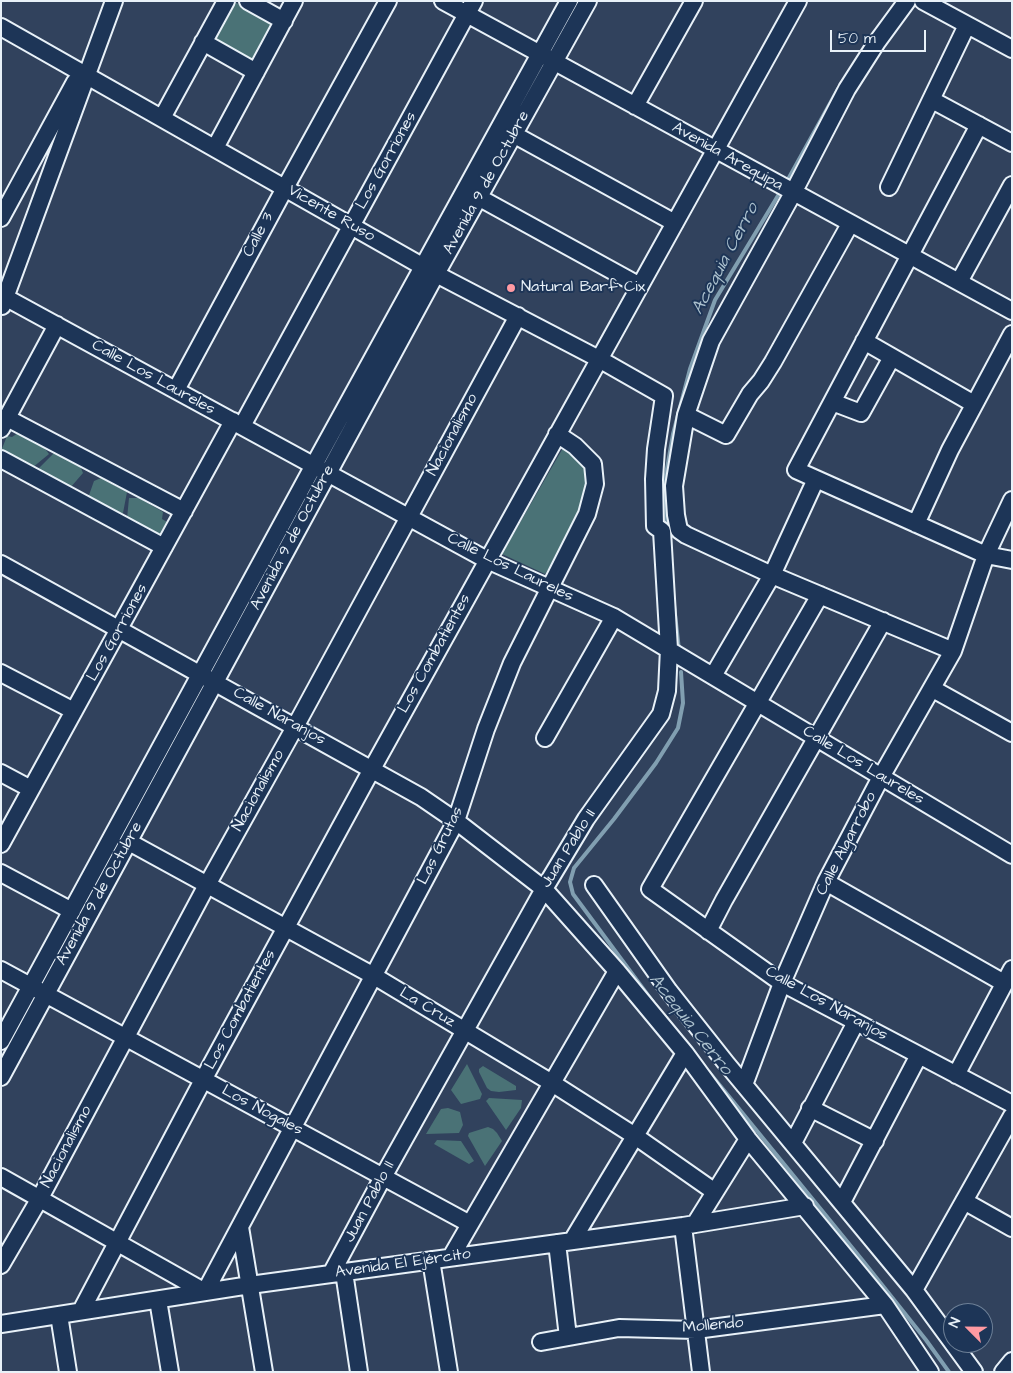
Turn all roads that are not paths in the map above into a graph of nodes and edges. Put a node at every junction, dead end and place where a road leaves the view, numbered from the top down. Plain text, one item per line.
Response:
1 (114, 1) edge
2 (119, 1) edge
3 (226, 1) edge
4 (248, 1) edge
5 (294, 1) edge
6 (388, 1) edge
7 (443, 1) edge
8 (569, 1) edge
9 (588, 1) edge
10 (694, 1) edge
11 (798, 1) edge
12 (907, 1) edge
13 (923, 1) edge
14 (470, 8) edge
15 (284, 21) junction
16 (967, 25) junction
17 (1, 27) edge
18 (203, 42) junction
19 (1012, 49) edge
20 (547, 58) junction
21 (81, 72) junction
22 (256, 72) junction
23 (932, 100) junction
24 (635, 106) junction
25 (162, 118) junction
26 (979, 125) junction
27 (513, 134) junction
28 (1012, 143) edge
29 (214, 148) junction
30 (715, 150) junction
31 (1012, 185) edge
32 (889, 187) dead end
33 (285, 188) junction
34 (789, 191) junction
35 (478, 197) junction
36 (1, 218) edge
37 (675, 224) junction
38 (850, 224) junction
39 (352, 226) junction
40 (909, 256) junction
41 (430, 270) junction
42 (959, 282) junction
43 (640, 286) junction
44 (1, 294) edge
45 (1, 307) edge
46 (1012, 311) edge
47 (518, 316) junction
48 (57, 325) junction
49 (1012, 334) edge
50 (864, 341) junction
51 (892, 357) junction
52 (599, 359) junction
53 (176, 390) junction
54 (664, 396) joint
55 (832, 402) junction
56 (974, 404) junction
57 (686, 415) junction
58 (4, 424) edge
59 (238, 424) junction
60 (557, 434) junction
61 (1, 459) edge
62 (314, 465) junction
63 (328, 473) junction
64 (816, 479) junction
65 (1012, 500) edge
66 (184, 511) junction
67 (409, 518) junction
68 (916, 524) junction
69 (164, 547) junction
70 (986, 555) junction
71 (487, 560) junction
72 (1012, 560) edge
73 (1, 564) edge
74 (772, 575) junction
75 (550, 588) junction
76 (820, 595) junction
77 (614, 617) junction
78 (883, 622) junction
79 (120, 630) junction
80 (953, 651) junction
81 (677, 654) junction
82 (1, 673) edge
83 (713, 676) junction
84 (208, 678) junction
85 (933, 688) junction
86 (757, 702) junction
87 (74, 711) junction
88 (295, 727) junction
89 (1012, 733) edge
90 (545, 738) dead end
91 (817, 738) junction
92 (372, 769) junction
93 (1, 773) edge
94 (881, 777) junction
95 (32, 789) junction
96 (456, 821) junction
97 (129, 842) junction
98 (1, 844) edge
99 (1012, 855) edge
100 (1, 873) edge
101 (826, 882) junction
102 (207, 885) junction
103 (594, 885) dead end
104 (544, 889) junction
105 (72, 911) junction
106 (285, 929) junction
107 (708, 931) junction
108 (1, 970) edge
109 (617, 971) junction
110 (374, 976) junction
111 (1008, 976) edge
112 (782, 983) junction
113 (38, 990) junction
114 (856, 1022) junction
115 (465, 1031) junction
116 (126, 1038) junction
117 (1, 1041) edge
118 (685, 1053) junction
119 (919, 1055) junction
120 (956, 1075) junction
121 (1, 1077) edge
122 (204, 1080) junction
123 (552, 1083) junction
124 (744, 1085) junction
125 (1012, 1104) edge
126 (810, 1108) junction
127 (1012, 1116) edge
128 (293, 1128) junction
129 (635, 1136) junction
130 (748, 1139) junction
131 (875, 1141) junction
132 (793, 1144) junction
133 (1, 1176) edge
134 (383, 1177) junction
135 (715, 1192) junction
136 (40, 1198) junction
137 (964, 1201) junction
138 (842, 1202) junction
139 (805, 1206) junction
140 (470, 1224) junction
141 (689, 1225) junction
142 (240, 1227) junction
143 (1012, 1228) edge
144 (117, 1242) junction
145 (564, 1242) junction
146 (452, 1257) junction
147 (431, 1260) junction
148 (1, 1265) edge
149 (338, 1273) junction
150 (250, 1286) junction
151 (914, 1290) junction
152 (205, 1292) junction
153 (158, 1300) junction
154 (885, 1305) junction
155 (81, 1312) junction
156 (59, 1315) junction
157 (1, 1324) edge
158 (696, 1330) junction
159 (568, 1337) junction
160 (541, 1342) dead end
161 (68, 1372) edge
162 (170, 1372) edge
163 (264, 1372) edge
164 (359, 1372) edge
165 (449, 1372) edge
166 (701, 1372) edge
167 (930, 1372) edge
168 (974, 1372) edge

1 - 45 street
2 - 21 street
3 - 18 street
4 - 15 street
5 - 15 street
6 - 33 street, Calle 3
7 - 14 street, Avenida Arequipa
8 - 20 street, Avenida 9 de Octubre
9 - 20 street, Avenida 9 de Octubre
10 - 24 street
11 - 30 street, Los Combatientes
12 - 34 street
13 - 16 street
14 - 20 street, Avenida Arequipa
14 - 39 street, Los Gorriones
15 - 22 street
16 - 19 street
16 - 23 street
17 - 21 street, Vicente Ruso
18 - 22 street
18 - 25 street
20 - 24 street, Avenida Arequipa
20 - 27 street, Avenida 9 de Octubre
20 - 41 street, Avenida 9 de Octubre
21 - 25 street, Vicente Ruso
21 - 36 street
22 - 29 street
23 - 26 street
23 - 32 street
24 - 30 street, Avenida Arequipa
25 - 29 street, Vicente Ruso
26 - 28 street
26 - 40 street
27 - 35 street, Avenida 9 de Octubre
27 - 37 street
29 - 33 street, Vicente Ruso
30 - 34 street, Avenida Arequipa
30 - 37 street, Los Combatientes
31 - 42 street
33 - 39 street, Vicente Ruso
33 - 53 street, Calle 3
34 - 38 street, Avenida Arequipa
34 - 57 street
35 - 41 street, Avenida 9 de Octubre
35 - 43 street
37 - 43 street, Los Combatientes
38 - 40 street, Avenida Arequipa
38 - 57 street
39 - 41 street, Vicente Ruso
39 - 59 street, Los Gorriones
40 - 42 street, Avenida Arequipa
40 - 50 street
41 - 47 street, Vicente Ruso
41 - 62 street, Avenida 9 de Octubre
41 - 63 street, Avenida 9 de Octubre
42 - 46 street, Avenida Arequipa
43 - 52 street, Los Combatientes
44 - 48 street, Calle Los Laureles
47 - 52 street, Vicente Ruso
47 - 67 street, Nacionalismo
48 - 53 street, Calle Los Laureles
48 - 58 street
49 - 56 street
50 - 51 street
50 - 55 street
51 - 55 street
51 - 56 street
52 - 54 street, Vicente Ruso
52 - 60 street, Los Combatientes
53 - 59 street, Calle Los Laureles
54 - 81 street, Juan Pablo II
55 - 64 street
56 - 68 street
57 - 74 street
58 - 66 street
59 - 62 street, Calle Los Laureles
59 - 66 street, Los Gorriones
60 - 71 street, Los Combatientes
60 - 75 street, Las Grutas
61 - 69 street
62 - 63 street, Calle Los Laureles
62 - 84 street, Avenida 9 de Octubre
63 - 67 street, Calle Los Laureles
63 - 84 street, Avenida 9 de Octubre
64 - 68 street
64 - 74 street
65 - 70 street, Calle Algarrobo
66 - 69 street, Los Gorriones
67 - 71 street, Calle Los Laureles
67 - 88 street, Nacionalismo
68 - 70 street
69 - 79 street, Los Gorriones
70 - 72 street
70 - 80 street, Calle Algarrobo
71 - 75 street, Calle Los Laureles
71 - 92 street, Los Combatientes
73 - 79 street, Calle Naranjos
74 - 76 street
74 - 83 street
75 - 77 street, Calle Los Laureles
75 - 96 street, Las Grutas
76 - 78 street
76 - 86 street
77 - 81 street, Calle Los Laureles
77 - 90 street
78 - 80 street
78 - 91 street
79 - 84 street, Calle Naranjos
79 - 87 street, Los Gorriones
80 - 85 street, Calle Algarrobo
81 - 83 street, Calle Los Laureles
81 - 104 street, Juan Pablo II
82 - 87 street
83 - 86 street, Calle Los Laureles
84 - 88 street, Calle Naranjos
84 - 97 street, Avenida 9 de Octubre
84 - 105 street, Avenida 9 de Octubre
85 - 89 street
85 - 94 street, Calle Algarrobo
86 - 91 street, Calle Los Laureles
86 - 107 street, Calle Los Naranjos
87 - 95 street, Los Gorriones
88 - 92 street, Calle Naranjos
88 - 102 street, Nacionalismo
91 - 94 street, Calle Los Laureles
91 - 107 street
92 - 96 street, Calle Naranjos
92 - 106 street, Los Combatientes
93 - 95 street
94 - 99 street, Calle Los Laureles
94 - 101 street, Calle Algarrobo
95 - 98 street, Los Gorriones
96 - 104 street, Calle Naranjos
96 - 110 street, Las Grutas
97 - 102 street, La Cruz
97 - 113 street, Avenida 9 de Octubre
100 - 105 street
101 - 111 street
101 - 112 street, Calle Algarrobo
102 - 106 street, La Cruz
102 - 116 street, Nacionalismo
103 - 124 street
104 - 109 street
104 - 115 street, Juan Pablo II
105 - 113 street, Avenida 9 de Octubre
106 - 110 street, La Cruz
106 - 122 street, Los Combatientes
107 - 112 street, Calle Los Naranjos
108 - 113 street, Los Nogales
109 - 118 street
109 - 123 street
110 - 115 street, La Cruz
110 - 128 street, Las Grutas
111 - 120 street
112 - 114 street, Calle Los Naranjos
112 - 124 street, Calle Algarrobo
113 - 116 street, Los Nogales
113 - 117 street, Avenida 9 de Octubre
113 - 121 street, Avenida 9 de Octubre
114 - 119 street, Calle Los Naranjos
114 - 126 street
115 - 123 street, La Cruz
115 - 134 street, Juan Pablo II
116 - 122 street, Los Nogales
116 - 136 street, Nacionalismo
118 - 129 street
118 - 130 street
119 - 120 street, Calle Los Naranjos
119 - 131 street
120 - 125 street, Calle Los Naranjos
122 - 128 street, Los Nogales
122 - 144 street, Los Combatientes
123 - 129 street, La Cruz
123 - 140 street
124 - 132 street
126 - 131 street
126 - 132 street
127 - 137 street
128 - 134 street, Los Nogales
128 - 142 street, Las Grutas
129 - 135 street, La Cruz
129 - 145 street
130 - 135 street
130 - 139 street
131 - 138 street
132 - 138 street
133 - 136 street
134 - 140 street, Los Nogales
134 - 149 street, Juan Pablo II
135 - 141 street
136 - 144 street
136 - 148 street, Nacionalismo
137 - 143 street
137 - 151 street
138 - 151 street
139 - 141 street, Avenida El Ejército
139 - 154 street
140 - 146 street
141 - 145 street, Avenida El Ejército
141 - 158 street
142 - 150 street
142 - 152 street, Las Grutas
144 - 152 street
144 - 155 street, Los Combatientes
145 - 146 street, Avenida El Ejército
145 - 159 street
146 - 147 street, Avenida El Ejército
147 - 149 street, Avenida El Ejército
147 - 165 street
149 - 150 street, Avenida El Ejército
149 - 164 street
150 - 152 street, Avenida El Ejército
150 - 163 street
151 - 168 street
152 - 153 street, Avenida El Ejército
153 - 155 street, Avenida El Ejército
153 - 162 street
154 - 158 street, Mollendo
154 - 167 street
155 - 156 street, Avenida El Ejército
156 - 157 street, Avenida El Ejército
156 - 161 street
158 - 159 street, Mollendo
158 - 166 street
159 - 160 street, Mollendo

